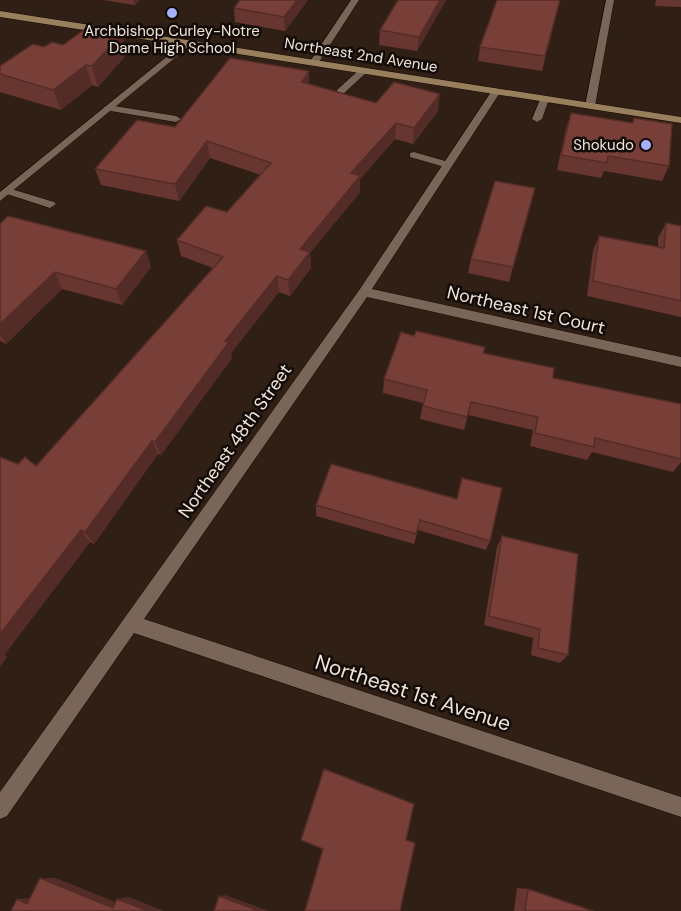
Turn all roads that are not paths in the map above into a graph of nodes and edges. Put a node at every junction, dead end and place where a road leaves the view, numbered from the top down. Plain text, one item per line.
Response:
1 (355, 0) edge
2 (610, 0) edge
3 (0, 14) edge
4 (188, 44) junction
5 (314, 63) junction
6 (363, 71) junction
7 (496, 91) junction
8 (339, 92) edge
9 (544, 99) junction
10 (590, 106) junction
11 (108, 108) junction
12 (176, 119) dead end
13 (537, 120) dead end
14 (681, 120) edge
15 (414, 155) dead end
16 (448, 165) junction
17 (4, 194) edge
18 (50, 204) dead end
19 (364, 292) junction
20 (681, 362) edge
21 (131, 623) junction
22 (681, 807) edge
23 (0, 809) edge

1 - 5 street
2 - 10 street
3 - 4 main road, Northeast 2nd Avenue
4 - 5 main road, Northeast 2nd Avenue
4 - 11 street
5 - 6 main road, Northeast 2nd Avenue
6 - 7 main road, Northeast 2nd Avenue
6 - 8 street
7 - 9 main road, Northeast 2nd Avenue
7 - 16 street, Northeast 48th Street
9 - 10 main road, Northeast 2nd Avenue
9 - 13 street
10 - 14 main road, Northeast 2nd Avenue
11 - 12 street
11 - 17 street
15 - 16 street
16 - 19 street, Northeast 48th Street
17 - 18 street
19 - 20 street, Northeast 1st Court
19 - 21 street, Northeast 48th Street
21 - 22 street, Northeast 1st Avenue
21 - 23 street, Northeast 48th Street

